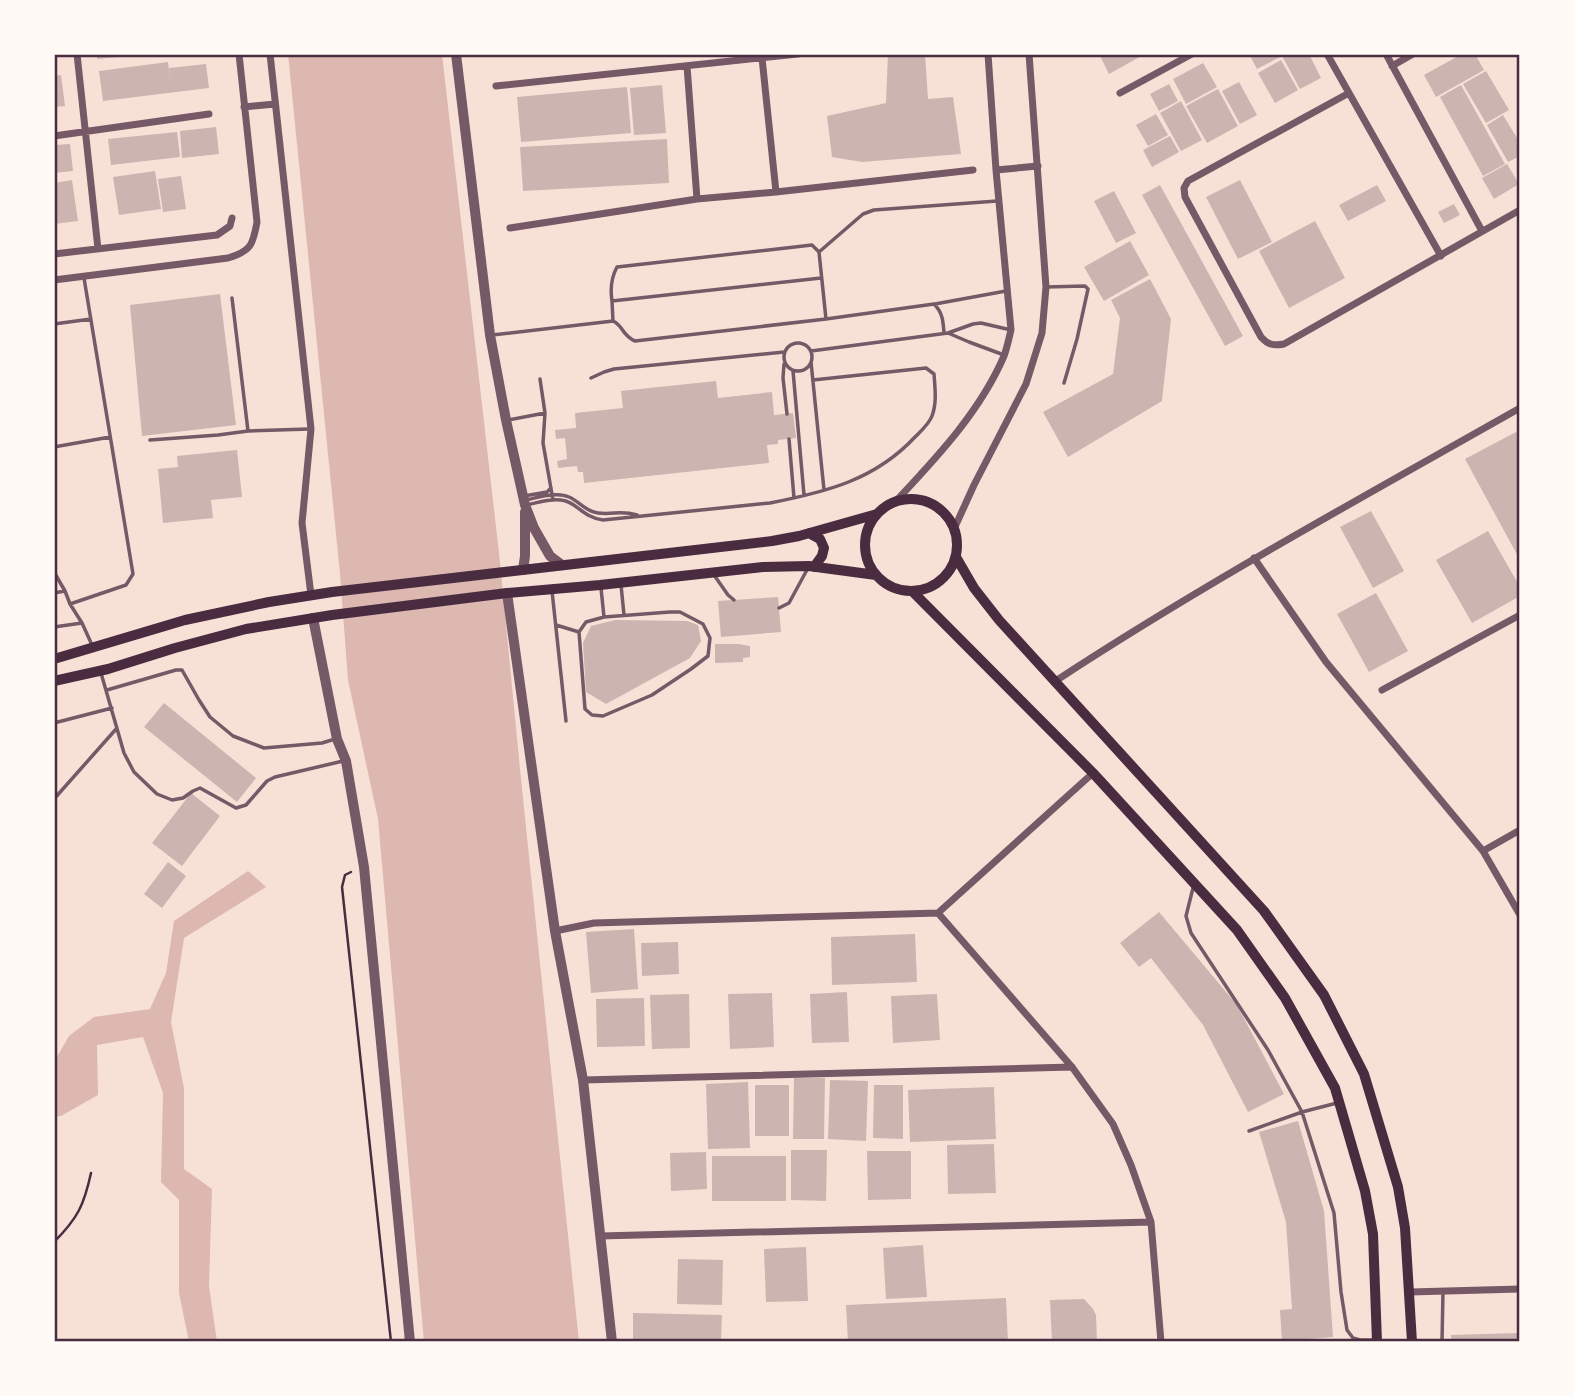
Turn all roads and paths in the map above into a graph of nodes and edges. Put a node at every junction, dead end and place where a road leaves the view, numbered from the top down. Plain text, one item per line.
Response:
1 (77, 54) edge
2 (239, 54) edge
3 (270, 54) edge
4 (456, 54) edge
5 (797, 54) edge
6 (988, 54) edge
7 (1029, 54) edge
8 (1192, 54) edge
9 (1327, 54) edge
10 (1386, 54) edge
11 (1413, 54) edge
12 (720, 58) edge
13 (762, 58) junction
14 (687, 66) junction
15 (1392, 66) junction
16 (496, 86) dead end
17 (1120, 93) dead end
18 (1349, 93) junction
19 (275, 104) junction
20 (244, 107) junction
21 (209, 114) dead end
22 (84, 132) junction
23 (54, 136) edge
24 (1038, 166) junction
25 (973, 170) dead end
26 (996, 170) junction
27 (776, 192) junction
28 (697, 199) junction
29 (999, 201) junction
30 (1520, 210) edge
31 (232, 218) dead end
32 (510, 228) dead end
33 (1482, 231) junction
34 (98, 249) junction
35 (819, 252) junction
36 (54, 254) edge
37 (1441, 256) junction
38 (83, 276) junction
39 (821, 278) junction
40 (54, 280) edge
41 (1046, 287) junction
42 (1009, 290) junction
43 (232, 298) dead end
44 (612, 301) junction
45 (934, 304) junction
46 (91, 319) junction
47 (826, 319) junction
48 (613, 321) junction
49 (54, 324) edge
50 (1011, 330) junction
51 (946, 333) junction
52 (490, 335) junction
53 (811, 351) junction
54 (784, 352) junction
55 (1004, 355) junction
56 (811, 362) junction
57 (785, 363) junction
58 (793, 371) junction
59 (591, 378) dead end
60 (540, 379) dead end
61 (813, 380) junction
62 (1064, 383) dead end
63 (1520, 408) edge
64 (545, 413) junction
65 (787, 414) dead end
66 (506, 420) junction
67 (311, 429) junction
68 (248, 431) junction
69 (110, 437) junction
70 (789, 439) dead end
71 (150, 440) dead end
72 (54, 447) edge
73 (551, 488) junction
74 (824, 490) junction
75 (804, 495) junction
76 (553, 498) junction
77 (794, 498) junction
78 (524, 500) junction
79 (896, 501) junction
80 (877, 514) junction
81 (954, 529) junction
82 (808, 533) junction
83 (956, 557) junction
84 (1254, 558) junction
85 (562, 565) junction
86 (812, 567) junction
87 (523, 570) junction
88 (712, 571) junction
89 (54, 572) edge
90 (876, 575) junction
91 (620, 583) junction
92 (600, 585) junction
93 (552, 589) junction
94 (65, 591) junction
95 (912, 591) junction
96 (54, 593) edge
97 (506, 593) junction
98 (312, 595) junction
99 (734, 600) dead end
100 (269, 602) junction
101 (70, 604) junction
102 (779, 608) dead end
103 (1520, 615) edge
104 (624, 616) junction
105 (604, 617) junction
106 (313, 618) junction
107 (82, 623) junction
108 (274, 624) junction
109 (556, 625) junction
110 (54, 627) edge
111 (579, 632) junction
112 (93, 647) junction
113 (54, 659) edge
114 (101, 671) junction
115 (54, 681) edge
116 (1054, 682) junction
117 (107, 690) junction
118 (1382, 690) dead end
119 (112, 708) junction
120 (566, 721) dead end
121 (54, 723) edge
122 (117, 728) junction
123 (337, 739) junction
124 (346, 761) junction
125 (1093, 773) junction
126 (54, 799) edge
127 (1520, 830) edge
128 (1483, 851) junction
129 (364, 867) junction
130 (1194, 883) junction
131 (938, 912) junction
132 (1520, 915) edge
133 (555, 931) junction
134 (1072, 1067) junction
135 (583, 1080) junction
136 (1339, 1103) junction
137 (1302, 1112) junction
138 (1249, 1131) dead end
139 (91, 1173) dead end
140 (1151, 1223) junction
141 (600, 1236) junction
142 (54, 1242) edge
143 (1520, 1289) edge
144 (1443, 1291) junction
145 (1409, 1292) junction
146 (1353, 1338) junction
147 (1377, 1341) edge
148 (391, 1342) edge
149 (410, 1342) edge
150 (612, 1342) edge
151 (1161, 1342) edge
152 (1349, 1342) edge
153 (1412, 1342) edge
154 (1442, 1342) edge

1 - 22 street
2 - 20 street
3 - 19 street
4 - 52 street
5 - 13 street
6 - 26 street
7 - 24 street
8 - 17 street
9 - 18 street
10 - 15 street
11 - 15 street
12 - 13 street
12 - 14 street
13 - 27 street
14 - 16 street
14 - 28 street
15 - 33 street
18 - 37 street
18 - 37 street
19 - 20 street
19 - 67 street
20 - 38 street
21 - 22 street
22 - 23 street
22 - 34 street
24 - 26 street
24 - 41 street
25 - 27 street
26 - 29 street
27 - 28 street
28 - 32 street
29 - 35 lane
29 - 42 street
30 - 33 street
31 - 34 street
33 - 37 street
34 - 36 street
35 - 39 lane
35 - 44 lane
38 - 40 street
38 - 46 lane
39 - 44 lane
39 - 47 lane
41 - 62 lane
41 - 81 street
42 - 45 lane
42 - 50 street
43 - 68 lane
44 - 48 lane
45 - 47 lane
45 - 51 lane
46 - 49 lane
46 - 69 lane
47 - 48 lane
48 - 52 lane
50 - 51 lane
50 - 55 street
51 - 53 lane
51 - 55 lane
52 - 66 street
53 - 54 lane
53 - 56 lane
54 - 57 lane
54 - 59 lane
55 - 79 street
56 - 58 lane
56 - 61 lane
57 - 58 lane
57 - 65 lane
58 - 75 lane
60 - 64 lane
61 - 74 lane
61 - 74 lane
63 - 84 street
64 - 66 lane
64 - 73 lane
66 - 78 street
67 - 68 lane
67 - 98 street
68 - 71 lane
69 - 72 lane
69 - 101 lane
70 - 77 lane
73 - 76 lane
73 - 78 lane
74 - 75 lane
75 - 77 lane
76 - 77 lane
76 - 78 lane
78 - 85 street
78 - 87 street
79 - 80 main road
79 - 81 main road
80 - 82 main road
80 - 90 main road
81 - 83 main road
82 - 85 main road
82 - 86 main road
83 - 95 main road
83 - 116 main road
84 - 116 street
84 - 128 street
85 - 87 main road
86 - 88 main road
86 - 90 main road
86 - 102 lane
87 - 98 main road
88 - 91 main road
88 - 99 lane
89 - 94 lane
90 - 95 main road
91 - 92 main road
91 - 104 lane
92 - 93 main road
92 - 105 lane
93 - 97 main road
93 - 109 lane
94 - 96 lane
94 - 101 lane
95 - 125 main road
97 - 106 main road
97 - 133 street
98 - 100 main road
98 - 106 main road
100 - 108 main road
100 - 112 main road
101 - 107 lane
103 - 118 street
104 - 105 lane
104 - 111 lane
105 - 111 lane
106 - 108 main road
106 - 123 street
107 - 110 lane
107 - 112 lane
108 - 114 main road
109 - 111 lane
109 - 120 lane
112 - 113 main road
114 - 115 main road
114 - 117 lane
116 - 145 main road
117 - 119 lane
117 - 123 lane
119 - 121 lane
119 - 122 lane
122 - 124 lane
122 - 126 lane
123 - 124 street
124 - 129 street
125 - 130 main road
125 - 131 street
127 - 128 street
128 - 132 street
129 - 148 path
129 - 149 street
130 - 136 main road
130 - 137 lane
131 - 133 street
131 - 134 street
133 - 135 street
134 - 135 street
134 - 140 street
135 - 141 street
136 - 137 lane
136 - 147 main road
137 - 138 lane
137 - 146 lane
139 - 142 path
140 - 141 street
140 - 151 street
141 - 150 street
143 - 144 street
144 - 145 street
144 - 154 lane
145 - 153 main road
146 - 147 lane
146 - 152 lane

